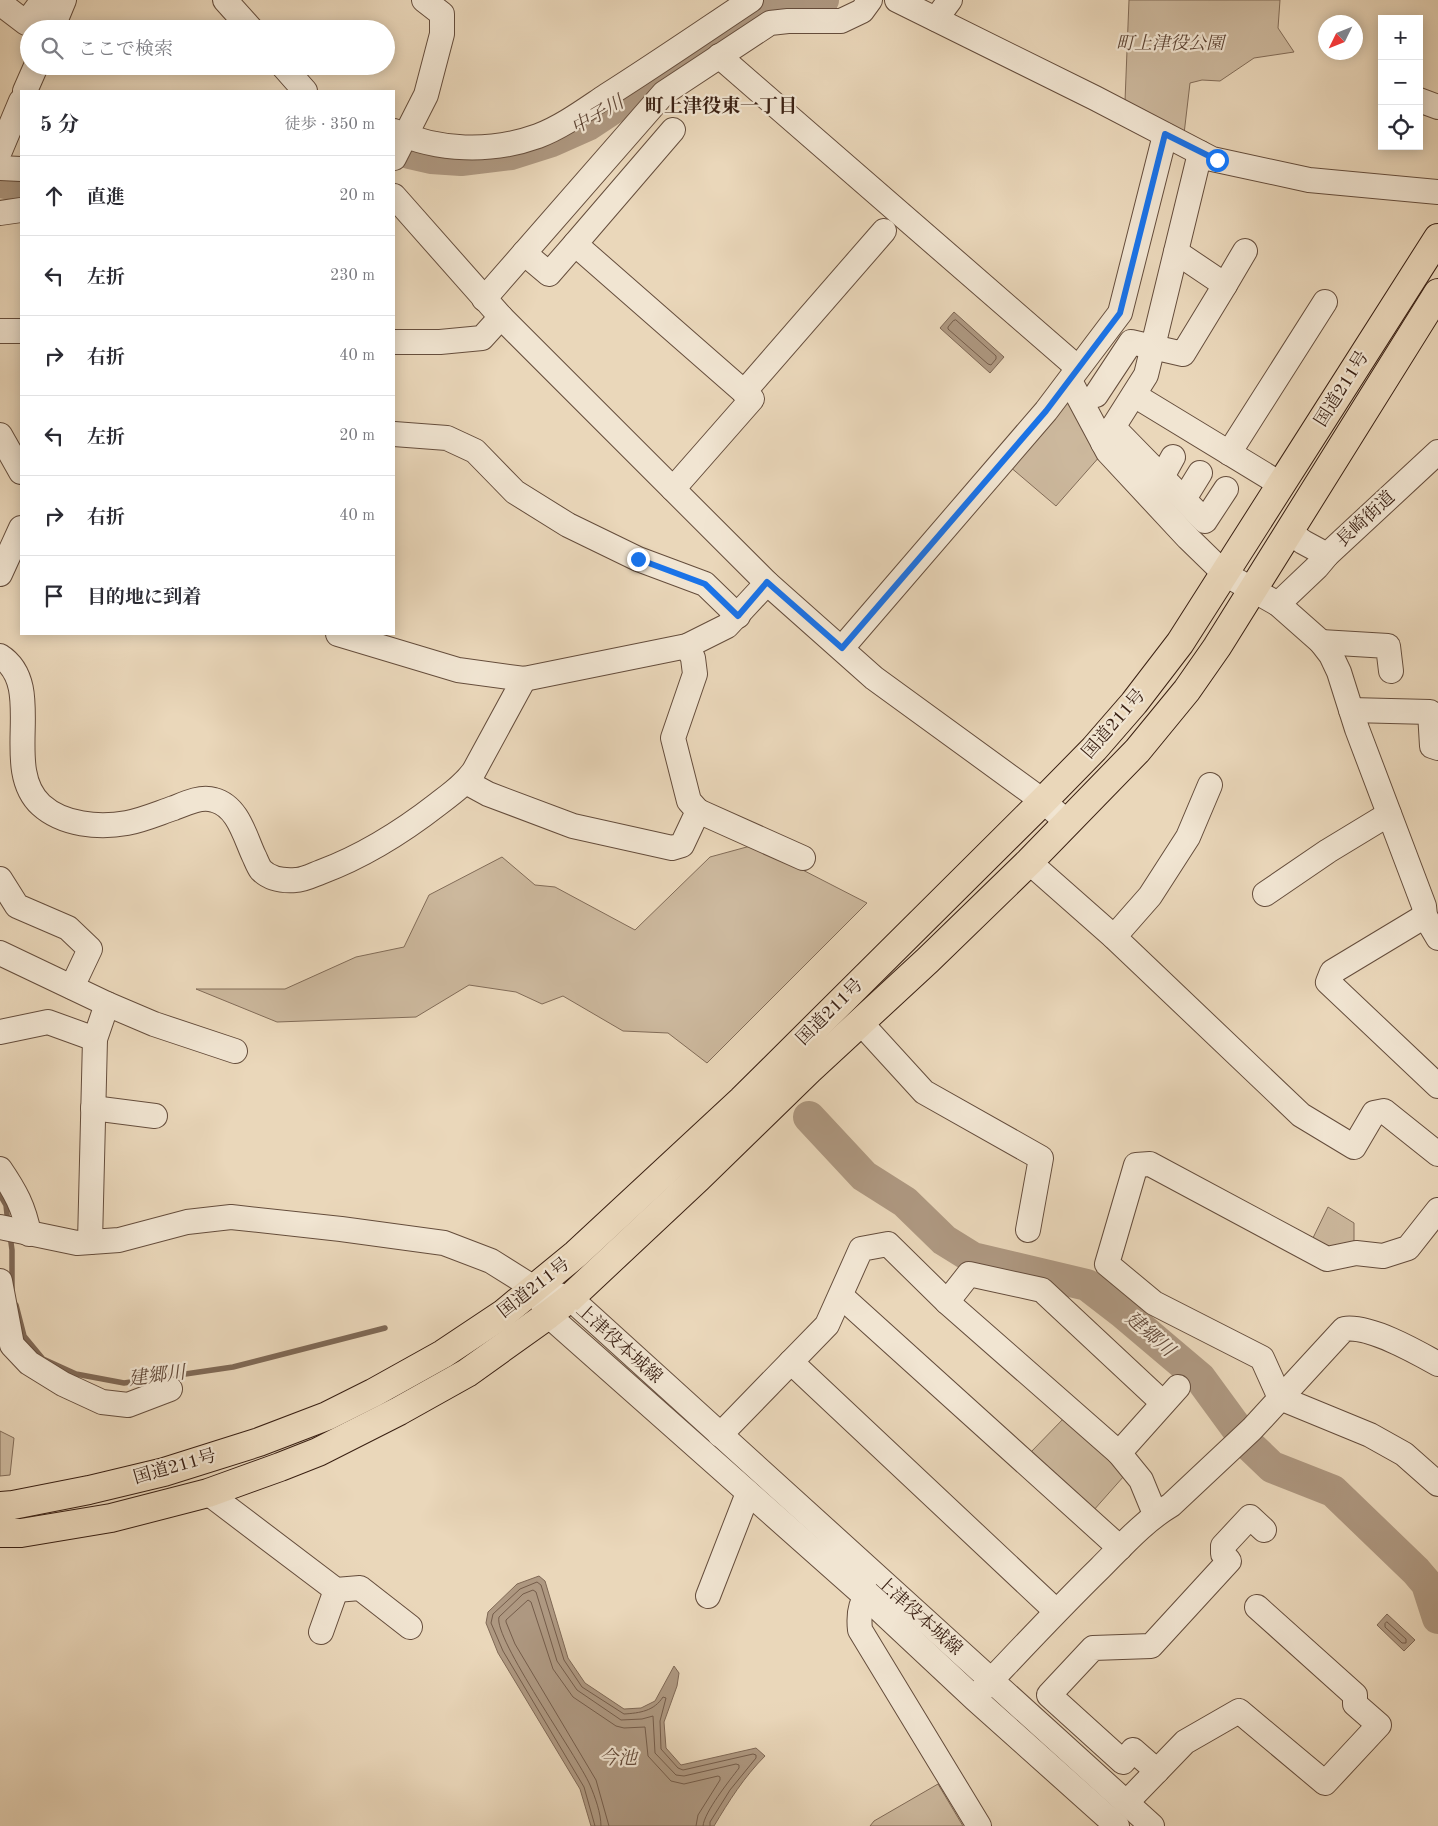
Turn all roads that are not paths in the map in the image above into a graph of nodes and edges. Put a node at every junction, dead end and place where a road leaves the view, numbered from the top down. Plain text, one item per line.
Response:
1 (56, 0) edge
2 (226, 0) edge
3 (751, 0) edge
4 (870, 0) edge
5 (897, 0) edge
6 (950, 0) edge
7 (0, 3) edge
8 (439, 5) edge
9 (936, 19) junction
10 (22, 20) edge
11 (30, 20) edge
12 (53, 20) edge
13 (243, 20) edge
14 (719, 56) junction
15 (647, 70) junction
16 (32, 75) edge
17 (291, 75) edge
18 (25, 90) edge
19 (304, 90) edge
20 (663, 92) junction
21 (1423, 101) edge
22 (20, 103) edge
23 (1438, 107) edge
24 (673, 130) dead end
25 (399, 134) edge
26 (1165, 134) junction
27 (0, 151) edge
28 (395, 153) edge
29 (1200, 153) junction
30 (0, 168) edge
31 (20, 169) edge
32 (1438, 192) edge
33 (395, 197) edge
34 (20, 210) edge
35 (0, 213) edge
36 (884, 231) dead end
37 (1438, 238) edge
38 (575, 244) junction
39 (1246, 251) dead end
40 (1176, 252) junction
41 (524, 253) junction
42 (1225, 285) junction
43 (1438, 293) edge
44 (484, 299) junction
45 (1325, 302) dead end
46 (501, 317) junction
47 (0, 331) edge
48 (20, 331) edge
49 (395, 342) edge
50 (1153, 347) junction
51 (1074, 374) junction
52 (744, 392) junction
53 (1096, 395) dead end
54 (1134, 395) junction
55 (395, 434) edge
56 (0, 435) edge
57 (1108, 435) junction
58 (1438, 452) edge
59 (1229, 453) junction
60 (20, 470) edge
61 (1200, 474) dead end
62 (1282, 484) junction
63 (673, 489) junction
64 (1226, 489) dead end
65 (1184, 499) junction
66 (20, 530) edge
67 (1288, 531) junction
68 (1328, 555) junction
69 (0, 574) edge
70 (1225, 574) junction
71 (20, 577) edge
72 (767, 582) junction
73 (1253, 590) junction
74 (1278, 604) junction
75 (738, 616) junction
76 (341, 635) edge
77 (1321, 642) junction
78 (687, 646) junction
79 (842, 648) junction
80 (0, 656) edge
81 (1391, 671) dead end
82 (524, 679) junction
83 (1351, 710) junction
84 (1438, 748) edge
85 (466, 782) junction
86 (1210, 785) dead end
87 (1044, 802) junction
88 (698, 811) junction
89 (1389, 814) junction
90 (1067, 822) junction
91 (803, 858) dead end
92 (1029, 862) junction
93 (0, 879) edge
94 (1265, 894) dead end
95 (1429, 908) edge
96 (1114, 937) junction
97 (1438, 938) edge
98 (0, 953) edge
99 (72, 987) junction
100 (107, 1004) junction
101 (860, 1022) junction
102 (0, 1032) edge
103 (95, 1039) junction
104 (235, 1051) dead end
105 (1438, 1086) edge
106 (93, 1108) junction
107 (155, 1116) dead end
108 (1438, 1154) edge
109 (0, 1169) edge
110 (1438, 1210) edge
111 (14, 1230) edge
112 (1028, 1230) dead end
113 (90, 1242) junction
114 (0, 1281) edge
115 (0, 1288) edge
116 (534, 1288) junction
117 (841, 1296) junction
118 (570, 1298) junction
119 (947, 1302) junction
120 (548, 1315) junction
121 (791, 1362) junction
122 (1438, 1364) edge
123 (170, 1389) dead end
124 (1280, 1398) junction
125 (720, 1435) junction
126 (1119, 1453) junction
127 (1438, 1484) edge
128 (208, 1493) junction
129 (748, 1493) junction
130 (0, 1506) edge
131 (1155, 1514) junction
132 (1264, 1530) dead end
133 (0, 1533) edge
134 (1120, 1548) junction
135 (872, 1588) junction
136 (336, 1590) junction
137 (708, 1596) dead end
138 (1257, 1607) dead end
139 (1056, 1611) junction
140 (410, 1627) dead end
141 (321, 1632) dead end
142 (991, 1681) junction
143 (974, 1698) junction
144 (1157, 1772) junction
145 (1126, 1803) junction
146 (979, 1826) edge
147 (1117, 1826) edge
148 (1152, 1826) edge

1 - 11 street
1 - 12 street
2 - 13 street
3 - 15 street
4 - 14 street
5 - 9 street
6 - 9 street
7 - 10 street
8 - 25 street
9 - 26 street
14 - 20 street
14 - 51 street
15 - 20 street
15 - 25 street
16 - 18 street
17 - 19 street
20 - 41 street
21 - 23 street
22 - 27 street
24 - 38 street
25 - 28 street
26 - 29 street
26 - 51 street
29 - 32 street
29 - 40 street
30 - 31 street
33 - 44 street
34 - 35 street
36 - 52 street
37 - 62 highway, 国道211号
38 - 41 street
38 - 52 street
39 - 42 street
40 - 42 street
40 - 50 street
41 - 44 street
42 - 50 street
43 - 67 highway, 国道211号
44 - 46 street
45 - 59 street
46 - 49 street
46 - 63 street
47 - 48 street
50 - 53 street
50 - 54 street
51 - 57 street
51 - 79 street
52 - 63 street
54 - 57 street
54 - 59 street
55 - 75 street
56 - 60 street
57 - 65 street
57 - 70 street
58 - 68 street, 長崎街道
59 - 62 street
61 - 65 street
62 - 70 highway, 国道211号
63 - 72 street
64 - 65 street
66 - 69 street
67 - 68 street, 長崎街道
67 - 73 highway, 国道211号
68 - 74 street
69 - 71 street
70 - 73 street
70 - 87 highway, 国道211号
72 - 75 street
72 - 79 street
73 - 74 street
73 - 90 highway, 国道211号
74 - 77 street
75 - 78 street
76 - 82 street
77 - 81 street
77 - 83 street
78 - 82 street
78 - 88 street
79 - 87 street
80 - 85 street
82 - 85 street
83 - 84 street
83 - 89 street
85 - 88 street
86 - 96 street
87 - 90 street
87 - 116 highway, 国道211号
88 - 91 street
89 - 94 street
89 - 95 street
90 - 92 highway, 国道211号
92 - 96 street
92 - 101 highway, 国道211号
93 - 99 street
95 - 97 street
95 - 105 street
96 - 108 street
98 - 99 street
99 - 100 street
100 - 103 street
100 - 104 street
101 - 112 street
101 - 118 highway, 国道211号
102 - 103 street
103 - 106 street
106 - 107 street
106 - 113 street
109 - 111 street
110 - 124 street
111 - 113 street
113 - 116 street
114 - 115 street
115 - 123 street
116 - 118 street, 上津役本城線
116 - 120 street, 上津役本城線
116 - 130 highway, 国道211号
117 - 119 street
117 - 121 street
117 - 134 street
118 - 120 highway, 国道211号
118 - 125 street, 上津役本城線
119 - 126 street
119 - 126 street
120 - 128 highway, 国道211号
120 - 129 street, 上津役本城線
121 - 125 street
121 - 139 street
122 - 124 street
124 - 127 street
124 - 131 street
125 - 135 street, 上津役本城線
126 - 131 street
128 - 133 highway, 国道211号
128 - 136 street
129 - 135 street, 上津役本城線
129 - 137 street
131 - 134 street
132 - 144 street
134 - 139 street
135 - 142 street, 上津役本城線
135 - 143 street, 上津役本城線
135 - 146 street
136 - 140 street
136 - 141 street
138 - 144 street
139 - 142 street
142 - 143 street
142 - 145 street, 上津役本城線
143 - 147 street, 上津役本城線
144 - 145 street
145 - 148 street, 上津役本城線

